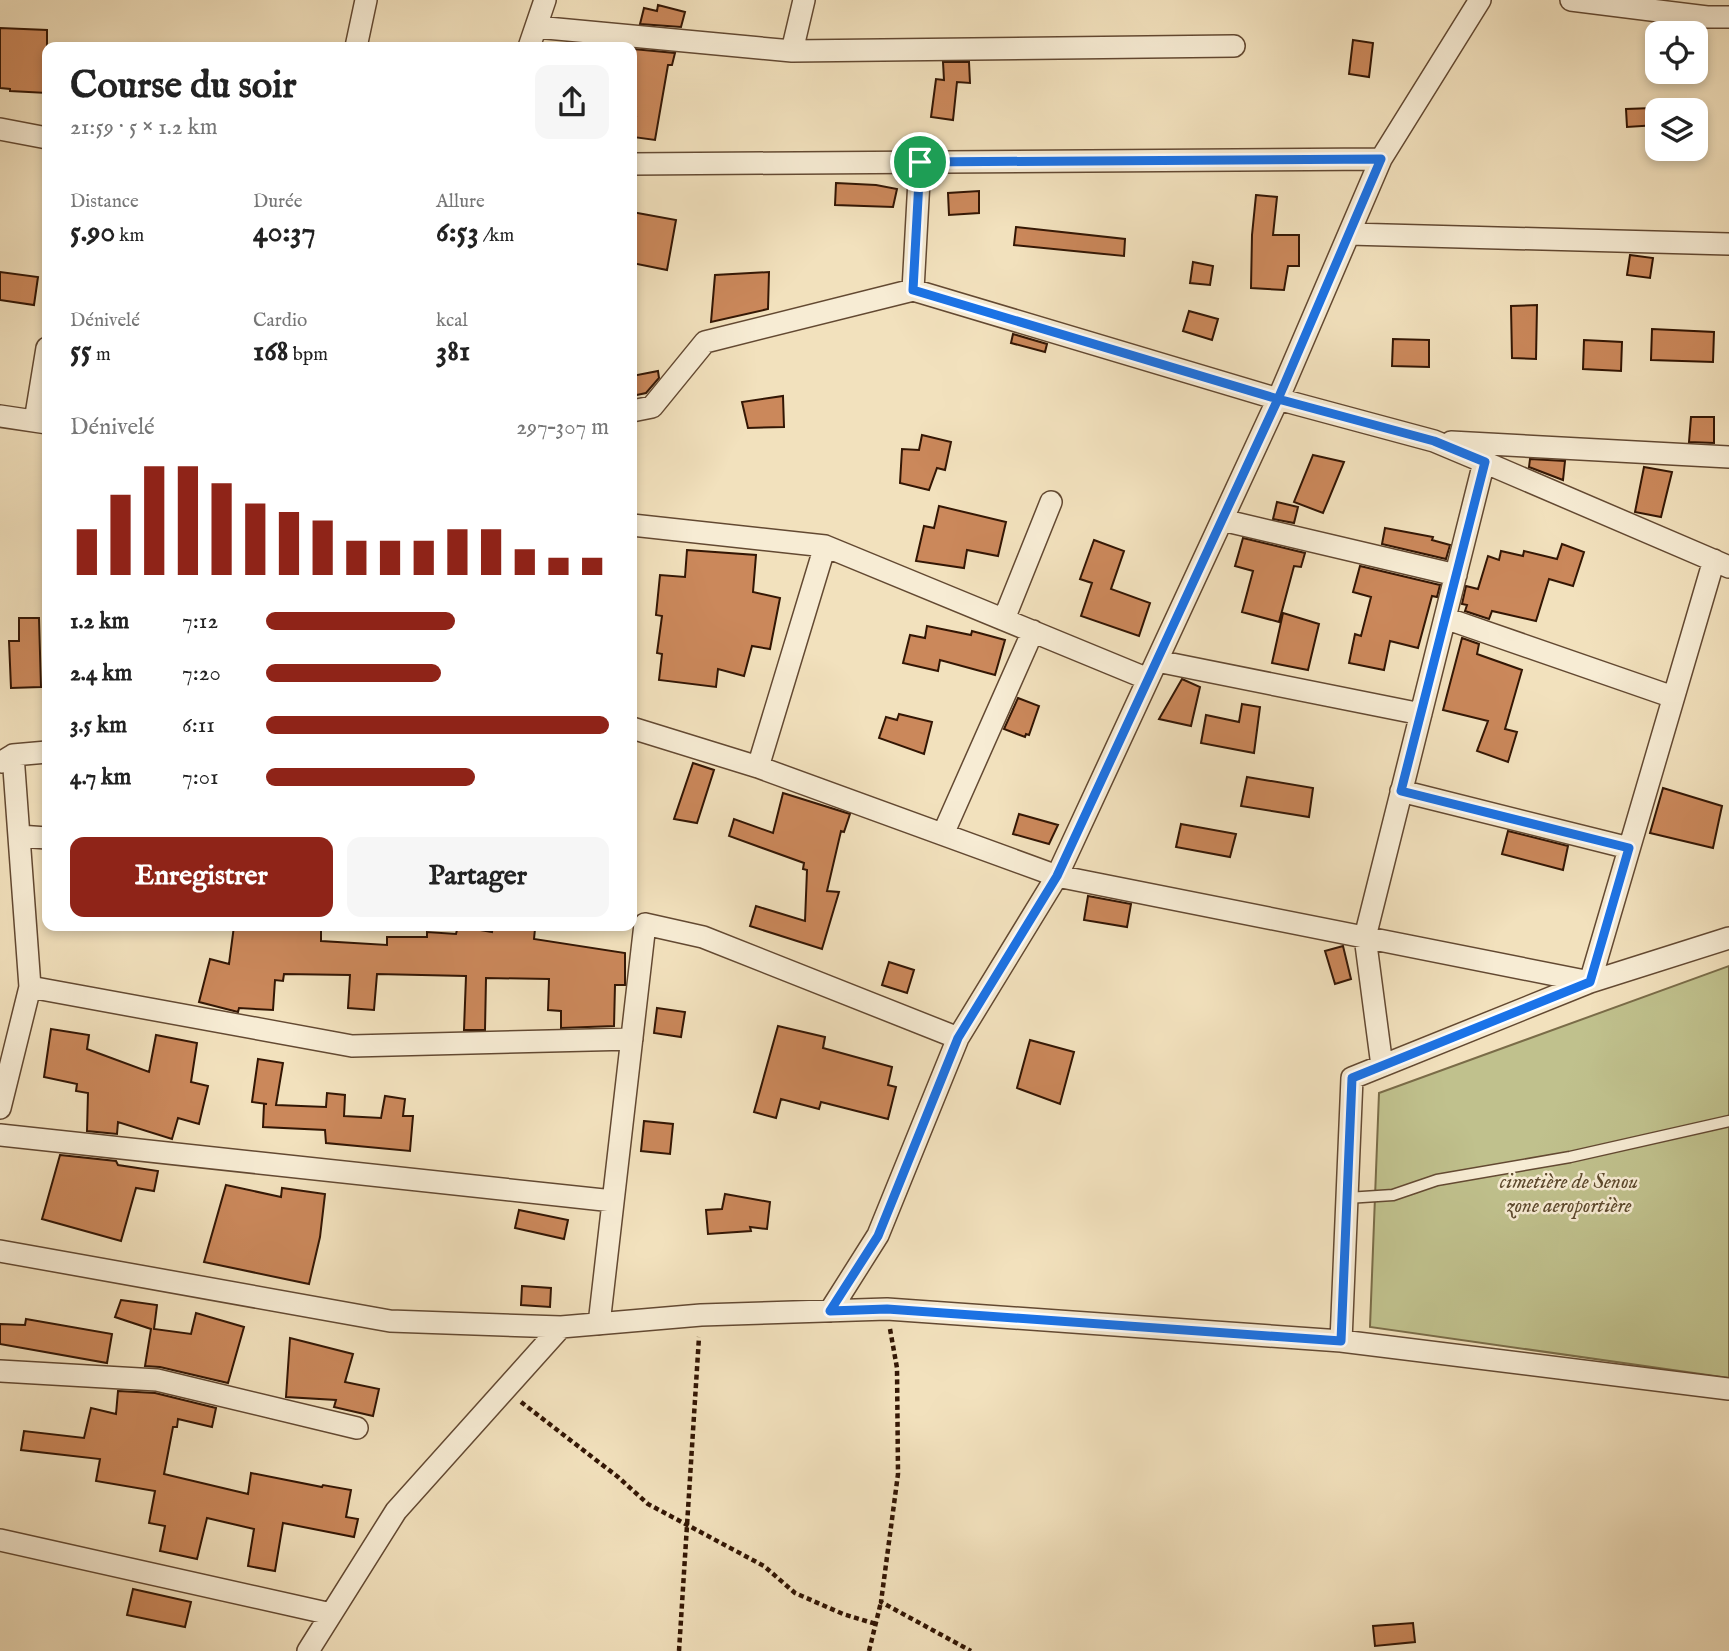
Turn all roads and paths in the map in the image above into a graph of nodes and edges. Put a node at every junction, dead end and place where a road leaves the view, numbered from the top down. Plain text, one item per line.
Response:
1 (366, 0) edge
2 (545, 0) edge
3 (804, 0) edge
4 (1480, 0) edge
5 (1571, 0) edge
6 (1729, 17) edge
7 (533, 37) edge
8 (357, 42) edge
9 (626, 42) edge
10 (637, 43) edge
11 (1234, 46) dead end
12 (792, 51) junction
13 (0, 129) edge
14 (42, 137) edge
15 (1381, 159) junction
16 (920, 162) junction
17 (637, 164) edge
18 (1349, 234) junction
19 (1729, 244) edge
20 (913, 290) junction
21 (1278, 399) junction
22 (637, 410) edge
23 (0, 416) edge
24 (41, 422) edge
25 (1434, 441) junction
26 (1729, 457) edge
27 (1485, 462) junction
28 (1051, 502) dead end
29 (1222, 520) junction
30 (637, 526) edge
31 (825, 546) junction
32 (1721, 564) edge
33 (1456, 575) junction
34 (1445, 618) junction
35 (1004, 619) junction
36 (1033, 631) junction
37 (1153, 670) junction
38 (1673, 698) junction
39 (1421, 714) junction
40 (637, 730) edge
41 (42, 753) edge
42 (6, 759) edge
43 (758, 766) junction
44 (1401, 791) junction
45 (943, 834) junction
46 (19, 836) junction
47 (42, 838) edge
48 (1629, 848) junction
49 (1057, 876) junction
50 (638, 921) edge
51 (1364, 937) junction
52 (1729, 938) edge
53 (1590, 982) junction
54 (30, 987) junction
55 (958, 1038) junction
56 (632, 1039) junction
57 (1382, 1066) junction
58 (0, 1108) edge
59 (1729, 1121) edge
60 (0, 1136) edge
61 (1347, 1198) junction
62 (613, 1201) junction
63 (0, 1251) edge
64 (887, 1309) junction
65 (830, 1311) junction
66 (701, 1315) junction
67 (599, 1324) junction
68 (561, 1327) junction
69 (1341, 1341) junction
70 (0, 1371) edge
71 (505, 1389) junction
72 (1729, 1389) edge
73 (357, 1428) dead end
74 (686, 1524) junction
75 (0, 1540) edge
76 (881, 1602) junction
77 (331, 1614) junction
78 (876, 1624) junction
79 (307, 1651) edge
80 (679, 1651) edge
81 (869, 1651) edge
82 (971, 1651) edge

1 - 8 street
2 - 7 street
3 - 12 street
4 - 15 street
5 - 6 street
7 - 9 street
10 - 12 street
11 - 12 street
13 - 14 street
15 - 16 street
15 - 18 street
16 - 17 street
16 - 20 street
18 - 19 street
18 - 21 street
20 - 21 street
20 - 22 street
21 - 25 street
21 - 29 street
23 - 24 street
25 - 26 street
25 - 27 street
27 - 32 street
27 - 33 street
28 - 35 street
29 - 33 street
29 - 37 street
30 - 31 street
31 - 35 street
31 - 43 street
32 - 38 street
33 - 34 street
34 - 38 street
34 - 39 street
35 - 36 street
36 - 37 street
36 - 45 street
37 - 39 street
37 - 49 street
38 - 48 street
39 - 44 street
40 - 43 street
41 - 42 street
42 - 46 street
43 - 45 street
44 - 48 street
44 - 51 street
45 - 49 street
46 - 47 street
46 - 54 street
48 - 53 street
49 - 51 street
49 - 55 street
50 - 55 street
50 - 56 street
51 - 53 street
51 - 57 street
52 - 53 street
53 - 57 street
54 - 56 street
54 - 58 street
55 - 65 street
56 - 62 street
57 - 61 street
59 - 61 lane
60 - 62 street
61 - 69 street
62 - 67 street
63 - 68 street
64 - 65 street
64 - 69 street
64 - 76 path
65 - 66 street
66 - 67 street
66 - 74 path
67 - 68 street
68 - 71 street
69 - 72 street
70 - 73 street
71 - 74 path
71 - 77 street
74 - 78 path
74 - 80 path
75 - 77 street
76 - 78 path
76 - 82 path
77 - 79 street
78 - 81 path

